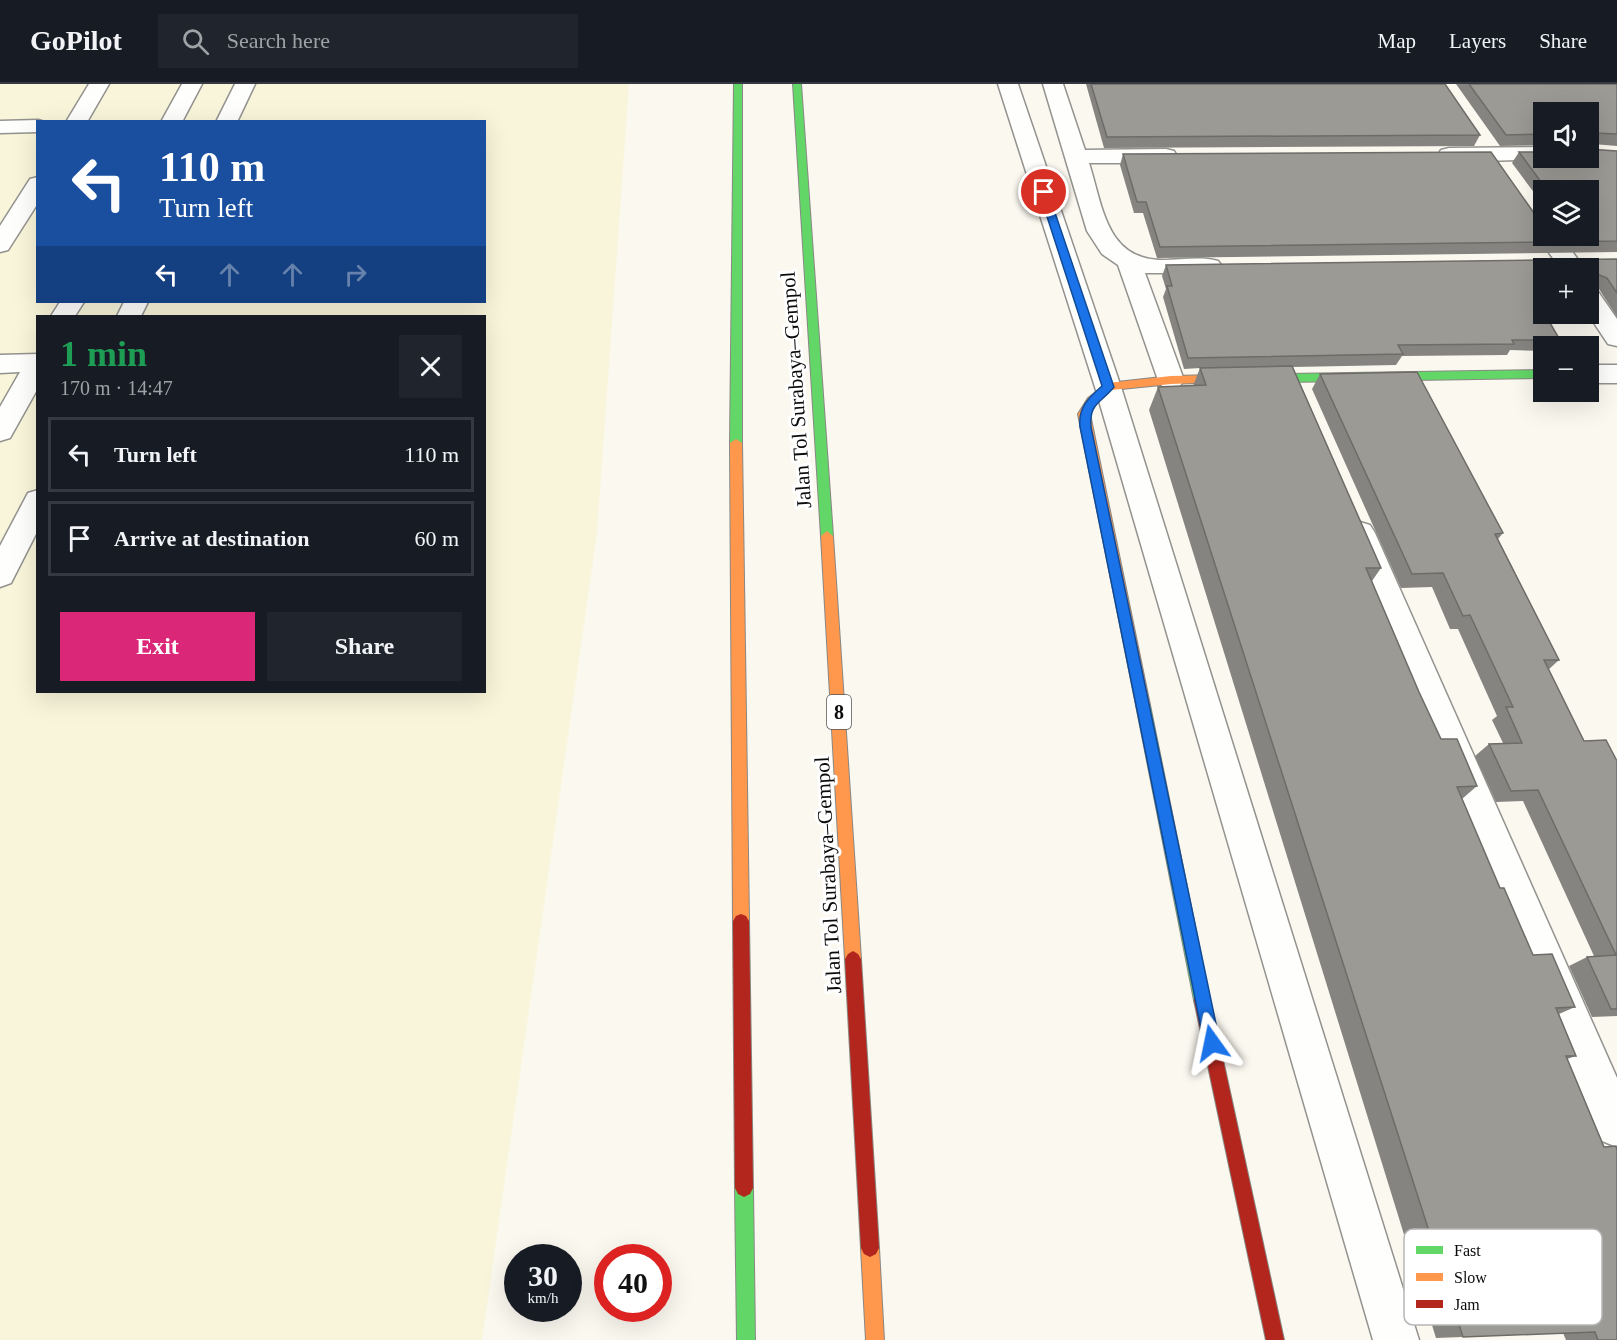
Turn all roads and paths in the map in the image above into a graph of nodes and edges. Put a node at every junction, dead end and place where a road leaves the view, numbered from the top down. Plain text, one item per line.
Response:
1 (99, 84) edge
2 (192, 84) edge
3 (245, 84) edge
4 (738, 84) edge
5 (796, 84) edge
6 (1008, 84) edge
7 (1053, 84) edge
8 (77, 120) edge
9 (172, 120) edge
10 (227, 120) edge
11 (36, 126) edge
12 (0, 127) edge
13 (1487, 146) junction
14 (1533, 152) edge
15 (1431, 155) edge
16 (1184, 156) edge
17 (1078, 157) junction
18 (1505, 173) edge
19 (36, 187) edge
20 (3, 235) edge
21 (1128, 261) junction
22 (1230, 266) edge
23 (1599, 311) edge
24 (1617, 338) edge
25 (36, 363) edge
26 (0, 364) edge
27 (36, 367) edge
28 (1533, 374) edge
29 (1599, 374) edge
30 (1617, 374) edge
31 (1291, 377) junction
32 (1171, 380) junction
33 (1108, 387) junction
34 (1305, 406) edge
35 (0, 431) edge
36 (1347, 503) edge
37 (36, 504) edge
38 (0, 575) edge
39 (1617, 1126) edge
40 (746, 1340) edge
41 (875, 1340) edge
42 (1275, 1340) edge
43 (1396, 1340) edge

1 - 8 street
2 - 9 street
3 - 10 street
4 - 40 main road
5 - 41 main road, Jalan Tol Surabaya–Gempol / 8
6 - 33 street
7 - 17 street
11 - 12 street
13 - 14 street
13 - 15 street
13 - 18 street
16 - 17 street
17 - 21 street
19 - 20 street
21 - 22 street
21 - 32 street
23 - 24 street
25 - 26 street
27 - 35 street
28 - 31 main road
29 - 30 street
31 - 32 main road
31 - 34 street
32 - 33 main road
33 - 42 main road
33 - 43 street
36 - 39 street
37 - 38 street

